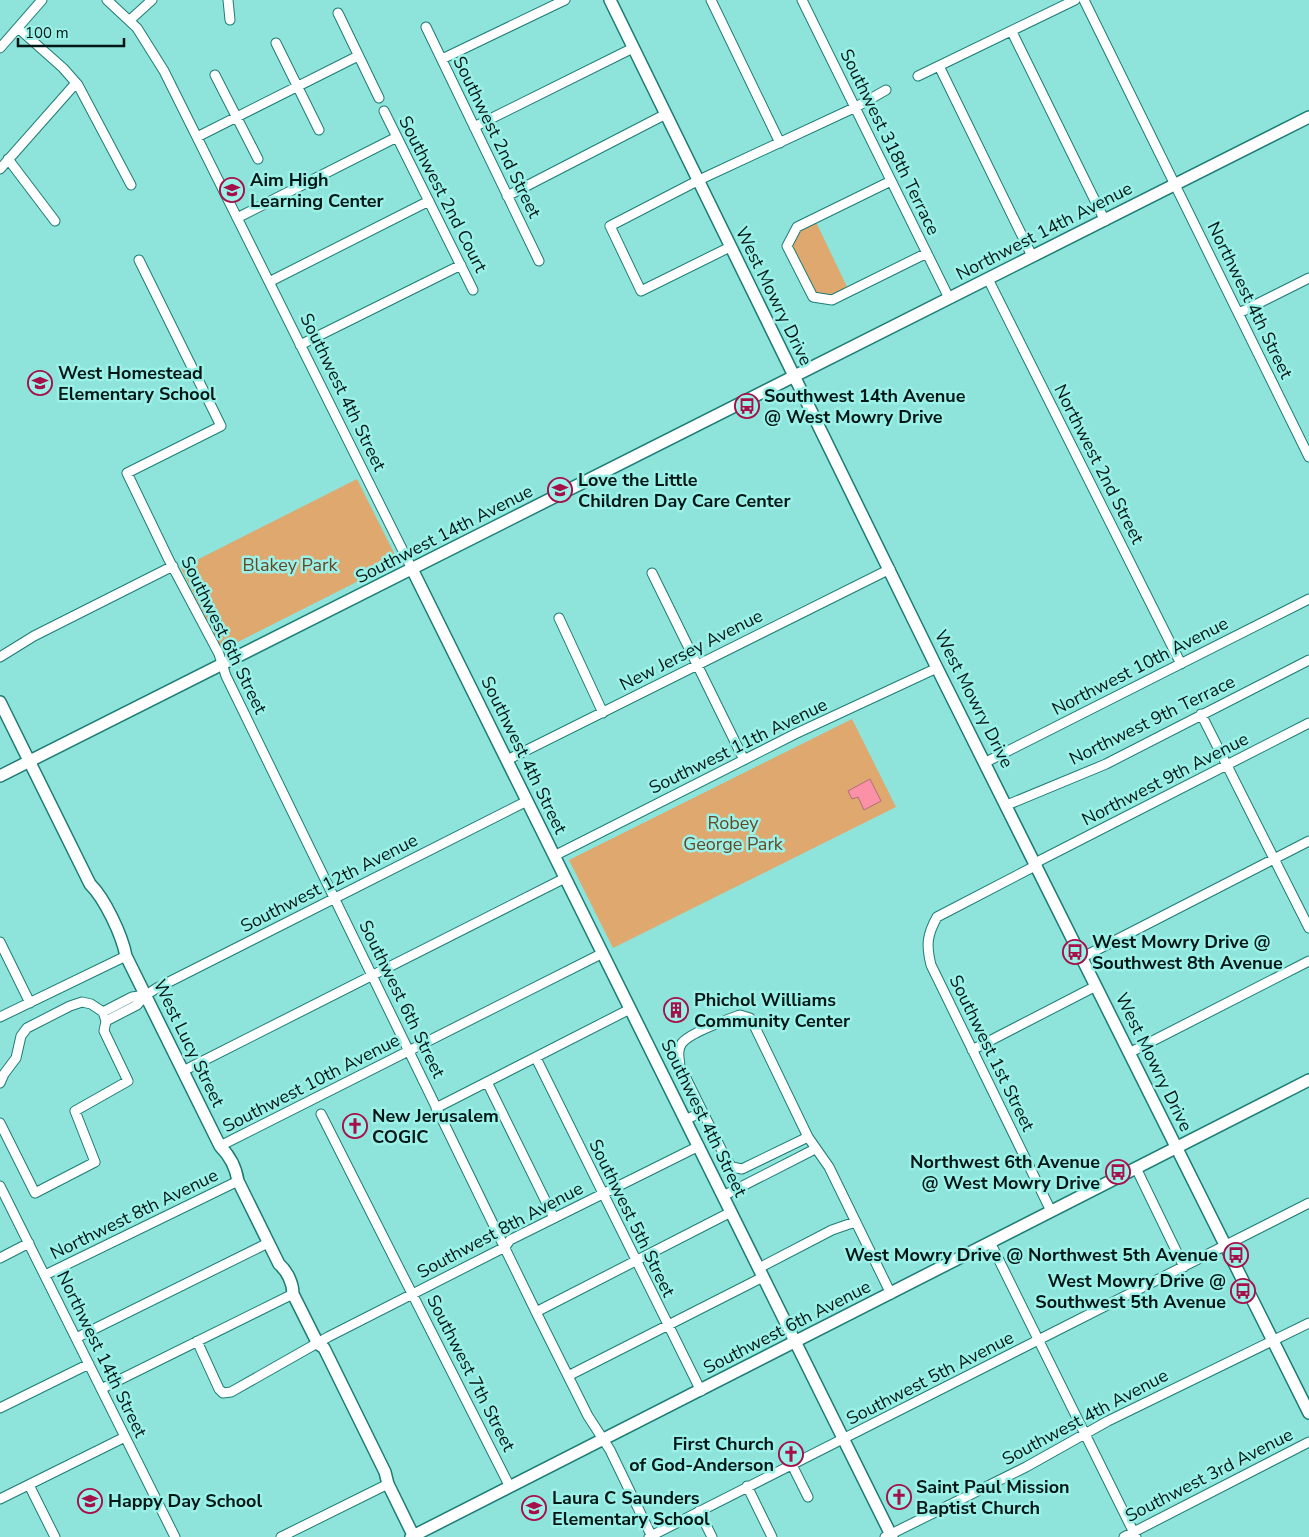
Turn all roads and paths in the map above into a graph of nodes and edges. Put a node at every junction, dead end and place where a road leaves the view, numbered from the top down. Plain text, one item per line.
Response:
1 (42, 0) edge
2 (108, 0) edge
3 (152, 0) edge
4 (228, 0) edge
5 (565, 0) edge
6 (610, 0) edge
7 (711, 0) edge
8 (802, 0) edge
9 (1075, 0) edge
10 (1084, 0) edge
11 (338, 13) dead end
12 (130, 20) junction
13 (230, 20) dead end
14 (426, 26) dead end
15 (18, 28) junction
16 (1012, 32) junction
17 (276, 43) dead end
18 (0, 48) edge
19 (633, 48) junction
20 (358, 56) junction
21 (442, 59) junction
22 (939, 66) junction
23 (215, 74) dead end
24 (918, 76) dead end
25 (76, 83) junction
26 (298, 87) junction
27 (886, 90) dead end
28 (379, 98) dead end
29 (856, 107) junction
30 (384, 112) dead end
31 (666, 114) junction
32 (1309, 117) edge
33 (236, 118) junction
34 (474, 127) junction
35 (319, 130) dead end
36 (197, 137) junction
37 (397, 137) junction
38 (780, 143) junction
39 (258, 159) dead end
40 (8, 160) junction
41 (0, 169) edge
42 (699, 180) junction
43 (891, 181) junction
44 (1176, 184) junction
45 (131, 185) dead end
46 (507, 196) junction
47 (429, 201) junction
48 (237, 218) junction
49 (1105, 221) junction
50 (55, 222) dead end
51 (730, 247) junction
52 (927, 253) junction
53 (1032, 256) junction
54 (139, 260) dead end
55 (539, 262) dead end
56 (461, 265) junction
57 (1309, 278) edge
58 (988, 279) junction
59 (269, 282) junction
60 (473, 290) dead end
61 (949, 298) junction
62 (1239, 313) junction
63 (300, 345) junction
64 (794, 377) junction
65 (1309, 457) edge
66 (173, 566) junction
67 (412, 569) junction
68 (890, 569) junction
69 (652, 573) dead end
70 (1309, 599) edge
71 (559, 618) dead end
72 (0, 657) edge
73 (1309, 660) edge
74 (1181, 664) junction
75 (223, 665) junction
76 (699, 665) junction
77 (938, 668) junction
78 (0, 702) edge
79 (604, 713) junction
80 (1201, 714) junction
81 (1309, 724) edge
82 (507, 760) junction
83 (744, 760) junction
84 (30, 762) junction
85 (986, 762) junction
86 (1228, 765) junction
87 (0, 776) edge
88 (527, 801) junction
89 (1006, 805) junction
90 (1309, 841) edge
91 (554, 856) junction
92 (1274, 858) junction
93 (1036, 864) junction
94 (565, 878) junction
95 (335, 898) junction
96 (1309, 928) edge
97 (928, 933) joint
98 (0, 942) edge
99 (603, 953) junction
100 (126, 956) junction
101 (1083, 957) junction
102 (1309, 961) edge
103 (372, 976) junction
104 (1096, 986) junction
105 (146, 995) junction
106 (30, 1003) junction
107 (630, 1009) junction
108 (105, 1016) junction
109 (0, 1017) edge
110 (972, 1050) junction
111 (409, 1052) junction
112 (1129, 1053) junction
113 (536, 1058) junction
114 (183, 1072) junction
115 (1309, 1080) edge
116 (487, 1082) junction
117 (0, 1083) edge
118 (436, 1108) junction
119 (702, 1112) junction
120 (321, 1114) dead end
121 (685, 1120) junction
122 (0, 1124) edge
123 (808, 1137) junction
124 (220, 1146) junction
125 (698, 1146) junction
126 (1176, 1148) junction
127 (815, 1149) junction
128 (1136, 1168) junction
129 (238, 1181) junction
130 (0, 1186) edge
131 (603, 1193) junction
132 (723, 1196) junction
133 (1309, 1203) edge
134 (1051, 1211) junction
135 (731, 1212) junction
136 (554, 1218) junction
137 (855, 1222) junction
138 (990, 1242) junction
139 (29, 1243) junction
140 (268, 1243) junction
141 (1225, 1245) junction
142 (505, 1247) junction
143 (0, 1258) edge
144 (635, 1262) junction
145 (1184, 1267) junction
146 (761, 1272) junction
147 (45, 1275) junction
148 (293, 1294) junction
149 (413, 1294) junction
150 (891, 1294) junction
151 (536, 1312) junction
152 (1309, 1323) edge
153 (668, 1326) junction
154 (76, 1338) junction
155 (197, 1341) junction
156 (1039, 1341) junction
157 (1274, 1341) junction
158 (795, 1342) junction
159 (318, 1344) junction
160 (89, 1364) junction
161 (568, 1376) junction
162 (101, 1389) junction
163 (702, 1391) junction
164 (0, 1408) edge
165 (1309, 1413) edge
166 (1085, 1435) junction
167 (126, 1437) junction
168 (603, 1440) junction
169 (844, 1440) junction
170 (1309, 1442) edge
171 (792, 1465) junction
172 (388, 1484) junction
173 (29, 1485) junction
174 (747, 1486) junction
175 (510, 1487) junction
176 (808, 1498) dead end
177 (0, 1499) edge
178 (700, 1511) junction
179 (1135, 1535) edge
180 (889, 1536) edge
181 (55, 1537) edge
182 (175, 1537) edge
183 (281, 1537) edge
184 (413, 1537) edge
185 (651, 1537) edge
186 (712, 1537) edge
187 (772, 1537) edge
188 (1124, 1537) edge

1 - 15 street
2 - 12 street, Southwest 4th Street
3 - 12 street
4 - 13 street
5 - 21 street
6 - 19 street, West Mowry Drive
7 - 38 street
8 - 29 street, Southwest 318th Terrace
9 - 16 street
10 - 44 street, Northwest 4th Street
11 - 20 street
12 - 36 street, Southwest 4th Street
14 - 21 street, Southwest 2nd Street
15 - 18 street
15 - 25 street
16 - 22 street
16 - 49 street
17 - 26 street
19 - 31 street, West Mowry Drive
19 - 34 street
20 - 26 street
20 - 28 street
21 - 34 street, Southwest 2nd Street
22 - 24 street
22 - 53 street
23 - 33 street
25 - 40 street
25 - 45 street
26 - 33 street
26 - 35 street
27 - 29 street
29 - 38 street
29 - 43 street, Southwest 318th Terrace
30 - 37 street, Southwest 2nd Court
31 - 42 street, West Mowry Drive
31 - 46 street
32 - 44 street, Northwest 14th Avenue
33 - 36 street
33 - 39 street
34 - 46 street, Southwest 2nd Street
36 - 48 street, Southwest 4th Street
37 - 47 street, Southwest 2nd Court
37 - 48 street
38 - 42 street
40 - 41 street
40 - 50 street
42 - 51 street, West Mowry Drive
42 - 51 street
43 - 52 street, Southwest 318th Terrace
43 - 52 street
44 - 49 street, Northwest 14th Avenue
44 - 62 street, Northwest 4th Street
46 - 55 street, Southwest 2nd Street
47 - 56 street, Southwest 2nd Court
47 - 59 street
48 - 59 street, Southwest 4th Street
49 - 53 street, Northwest 14th Avenue
51 - 64 street, West Mowry Drive
52 - 61 street, Southwest 318th Terrace
53 - 58 street, Northwest 14th Avenue
54 - 66 street, Southwest 6th Street
56 - 60 street, Southwest 2nd Court
56 - 63 street
57 - 62 street
58 - 61 street, Northwest 14th Avenue
58 - 74 street, Northwest 2nd Street
59 - 63 street, Southwest 4th Street
61 - 64 street, Northwest 14th Avenue
62 - 65 street, Northwest 4th Street
63 - 67 street, Southwest 4th Street
64 - 67 street, Southwest 14th Avenue
64 - 68 street, West Mowry Drive
66 - 72 street
66 - 75 street, Southwest 6th Street
67 - 75 street, Southwest 14th Avenue
67 - 82 street, Southwest 4th Street
68 - 76 street, New Jersey Avenue
68 - 77 street, West Mowry Drive
69 - 76 street
70 - 74 street, Northwest 10th Avenue
71 - 79 street
73 - 80 street, Northwest 9th Terrace
74 - 85 street, Northwest 10th Avenue
75 - 84 street, Southwest 14th Avenue
75 - 95 street, Southwest 6th Street
76 - 79 street, New Jersey Avenue
76 - 83 street
77 - 83 street, Southwest 11th Avenue
77 - 85 street, West Mowry Drive
78 - 84 street, West Lucy Street
79 - 82 street, New Jersey Avenue
80 - 86 street
80 - 89 street, Northwest 9th Terrace
81 - 86 street, Northwest 9th Avenue
82 - 88 street, Southwest 4th Street
83 - 91 street, Southwest 11th Avenue
84 - 87 street, Southwest 14th Avenue
84 - 100 street, West Lucy Street
85 - 89 street, West Mowry Drive
86 - 92 street
86 - 93 street, Northwest 9th Avenue
88 - 91 street, Southwest 4th Street
88 - 95 street, Southwest 12th Avenue
89 - 93 street, West Mowry Drive
90 - 92 street
91 - 94 street, Southwest 4th Street
92 - 96 street
92 - 101 street
93 - 97 street, Northwest 9th Avenue
93 - 101 street, West Mowry Drive
94 - 99 street, Southwest 4th Street
94 - 103 street
95 - 103 street, Southwest 6th Street
95 - 105 street, Southwest 12th Avenue
97 - 110 street, Southwest 1st Street
98 - 106 street
99 - 107 street, Southwest 4th Street
99 - 111 street, Southwest 10th Avenue
100 - 105 street, West Lucy Street
100 - 106 street
101 - 104 street, West Mowry Drive
102 - 112 street
103 - 111 street, Southwest 6th Street
103 - 114 street
104 - 110 street
104 - 112 street, West Mowry Drive
105 - 108 street, Southwest 12th Avenue
105 - 114 street, West Lucy Street
106 - 109 street
107 - 113 street
107 - 121 street, Southwest 4th Street
108 - 117 street
108 - 122 street
110 - 134 street, Southwest 1st Street
111 - 118 street, Southwest 6th Street
111 - 124 street, Southwest 10th Avenue
112 - 126 street, West Mowry Drive
113 - 116 street
113 - 131 street, Southwest 5th Street
114 - 124 street, West Lucy Street
115 - 126 street, Southwest 6th Avenue
116 - 118 street
116 - 136 street
118 - 142 street, Southwest 6th Street
119 - 121 street
119 - 123 street
119 - 123 street
120 - 149 street, Southwest 7th Street
121 - 125 street, Southwest 4th Street
123 - 127 street
124 - 129 street, West Lucy Street
125 - 131 street, Southwest 8th Avenue
125 - 132 street, Southwest 4th Street
126 - 128 street, Southwest 6th Avenue
126 - 141 street, West Mowry Drive
127 - 132 street
127 - 137 street
128 - 134 street, Southwest 6th Avenue
128 - 145 street
129 - 140 street, West Lucy Street
129 - 147 street, Northwest 8th Avenue
130 - 139 street, Northwest 14th Street
131 - 136 street, Southwest 8th Avenue
131 - 144 street, Southwest 5th Street
132 - 135 street, Southwest 4th Street
133 - 141 street, Southwest 5th Avenue
134 - 138 street, Southwest 6th Avenue
135 - 144 street
135 - 146 street, Southwest 4th Street
136 - 142 street, Southwest 8th Avenue
137 - 146 street
137 - 150 street
138 - 150 street, Southwest 6th Avenue
138 - 156 street
139 - 143 street, Northwest 8th Avenue
139 - 147 street, Northwest 14th Street
140 - 148 street, West Lucy Street
140 - 154 street
141 - 145 street, Southwest 5th Avenue
141 - 157 street, West Mowry Drive
142 - 149 street, Southwest 8th Avenue
142 - 151 street, Southwest 6th Street
144 - 151 street
144 - 153 street, Southwest 5th Street
145 - 156 street, Southwest 5th Avenue
146 - 153 street
146 - 158 street, Southwest 4th Street
147 - 154 street, Northwest 14th Street
148 - 155 street
148 - 159 street, West Lucy Street
149 - 159 street, Southwest 8th Avenue
149 - 175 street, Southwest 7th Street
150 - 158 street, Southwest 6th Avenue
151 - 161 street, Southwest 6th Street
152 - 157 street, Southwest 4th Avenue
153 - 161 street
153 - 163 street, Southwest 5th Street
154 - 160 street, Northwest 14th Street
155 - 159 street, Southwest 8th Avenue
155 - 162 street
156 - 166 street
156 - 169 street, Southwest 5th Avenue
157 - 165 street, West Mowry Drive
157 - 166 street, Southwest 4th Avenue
158 - 163 street, Southwest 6th Avenue
158 - 169 street, Southwest 4th Street
159 - 172 street, West Lucy Street
160 - 162 street, Northwest 14th Street
160 - 164 street
161 - 168 street, Southwest 6th Street
162 - 167 street, Northwest 14th Street
163 - 168 street, Southwest 6th Avenue
166 - 179 street
166 - 180 street, Southwest 4th Avenue
167 - 173 street
167 - 182 street, Northwest 14th Street
168 - 175 street, Southwest 6th Avenue
168 - 185 street, Southwest 6th Street
169 - 171 street, Southwest 5th Avenue
169 - 180 street, Southwest 4th Street
170 - 179 street, Southwest 3rd Avenue
171 - 174 street, Southwest 5th Avenue
171 - 176 street
172 - 183 street
172 - 184 street, West Lucy Street
173 - 177 street
173 - 181 street
174 - 178 street, Southwest 5th Avenue
174 - 187 street
175 - 184 street, Southwest 6th Avenue
178 - 185 street, Southwest 5th Avenue
178 - 186 street
179 - 188 street, Southwest 3rd Avenue

